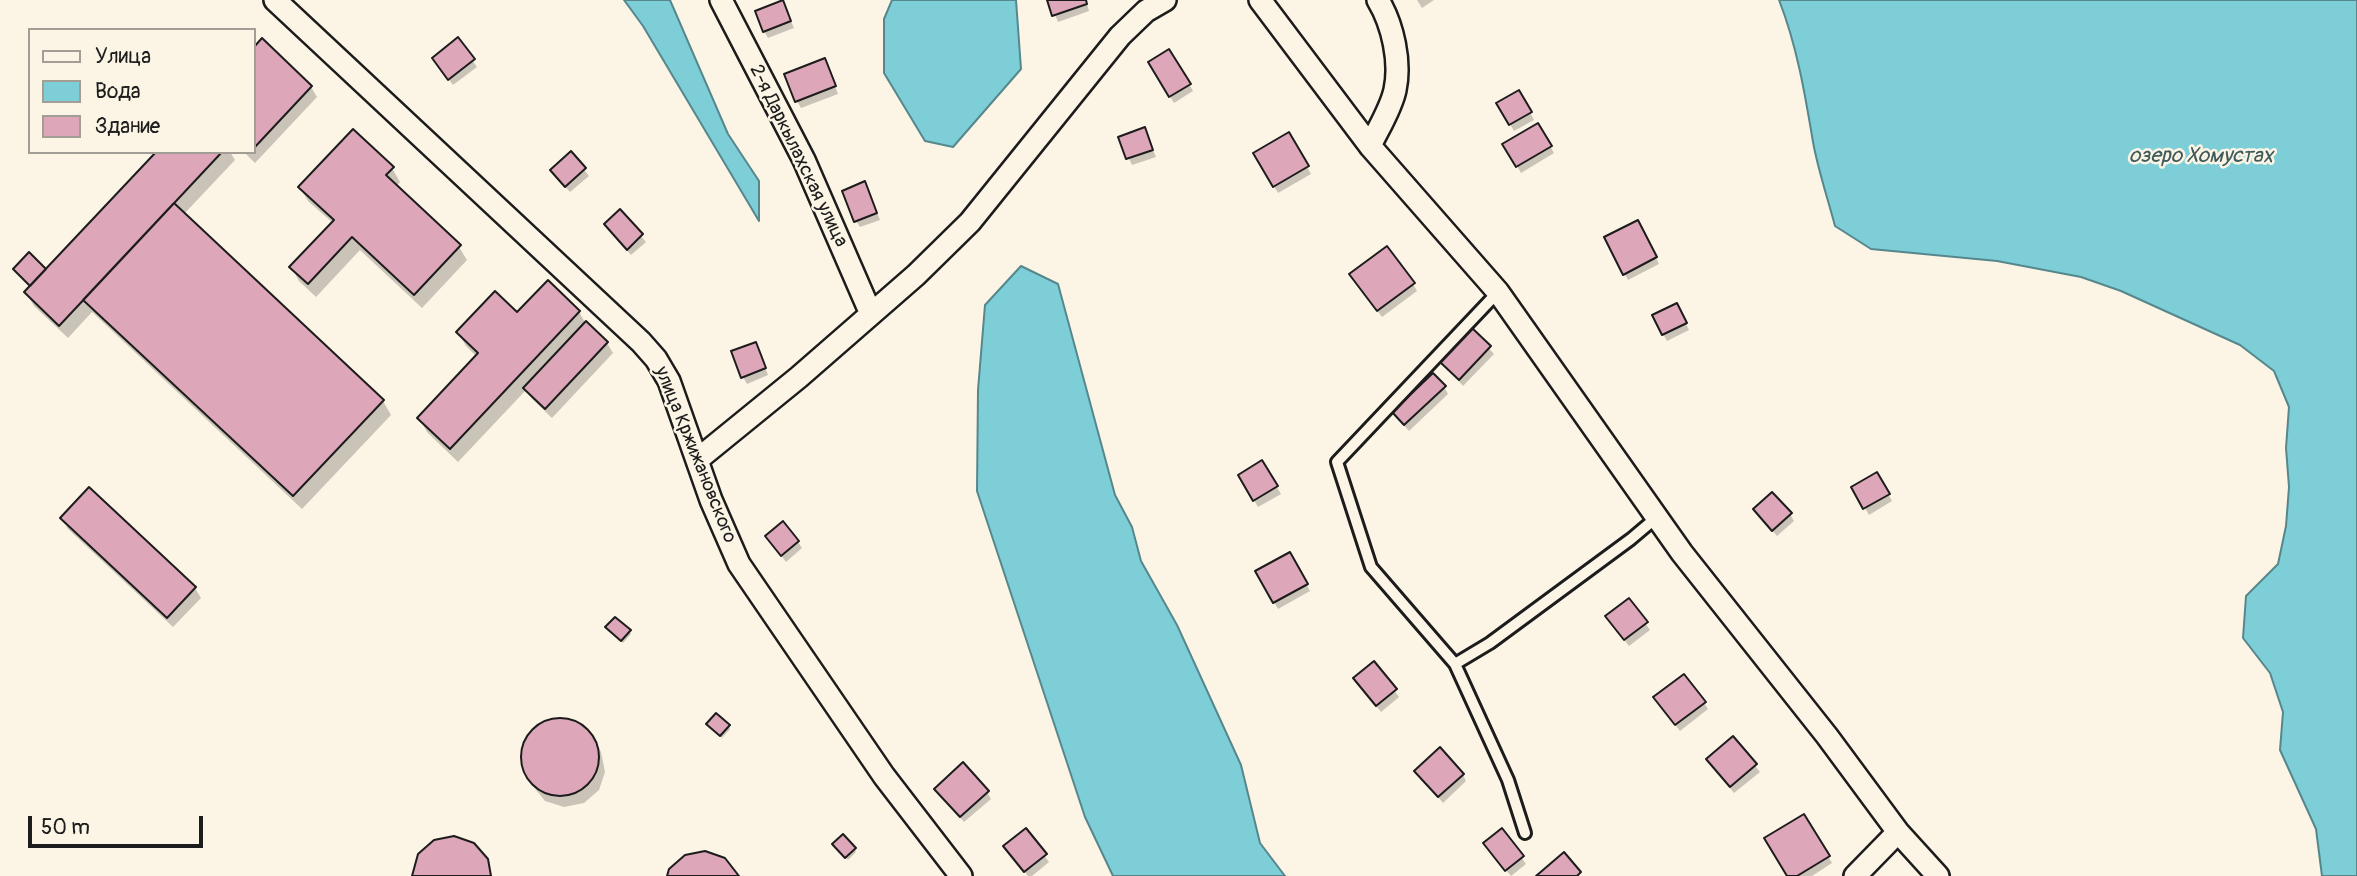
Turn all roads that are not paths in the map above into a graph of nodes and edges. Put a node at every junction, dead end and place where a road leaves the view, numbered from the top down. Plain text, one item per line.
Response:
1 (275, 0) edge
2 (721, 0) edge
3 (1165, 0) edge
4 (1260, 0) edge
5 (1378, 0) edge
6 (1370, 146) junction
7 (1498, 292) junction
8 (870, 314) junction
9 (697, 460) junction
10 (1657, 517) junction
11 (1455, 664) junction
12 (1898, 832) junction
13 (1525, 833) dead end
14 (961, 876) edge
15 (1855, 876) edge
16 (1938, 876) edge

1 - 9 street, улица Кржижановского
2 - 8 street, 2-я Даркылахская улица
3 - 8 street
4 - 6 street
5 - 6 street
6 - 7 street
7 - 10 street
7 - 11 lane
8 - 9 street
9 - 14 street, улица Кржижановского
10 - 11 lane
10 - 12 street
11 - 13 lane
12 - 15 street
12 - 16 street

